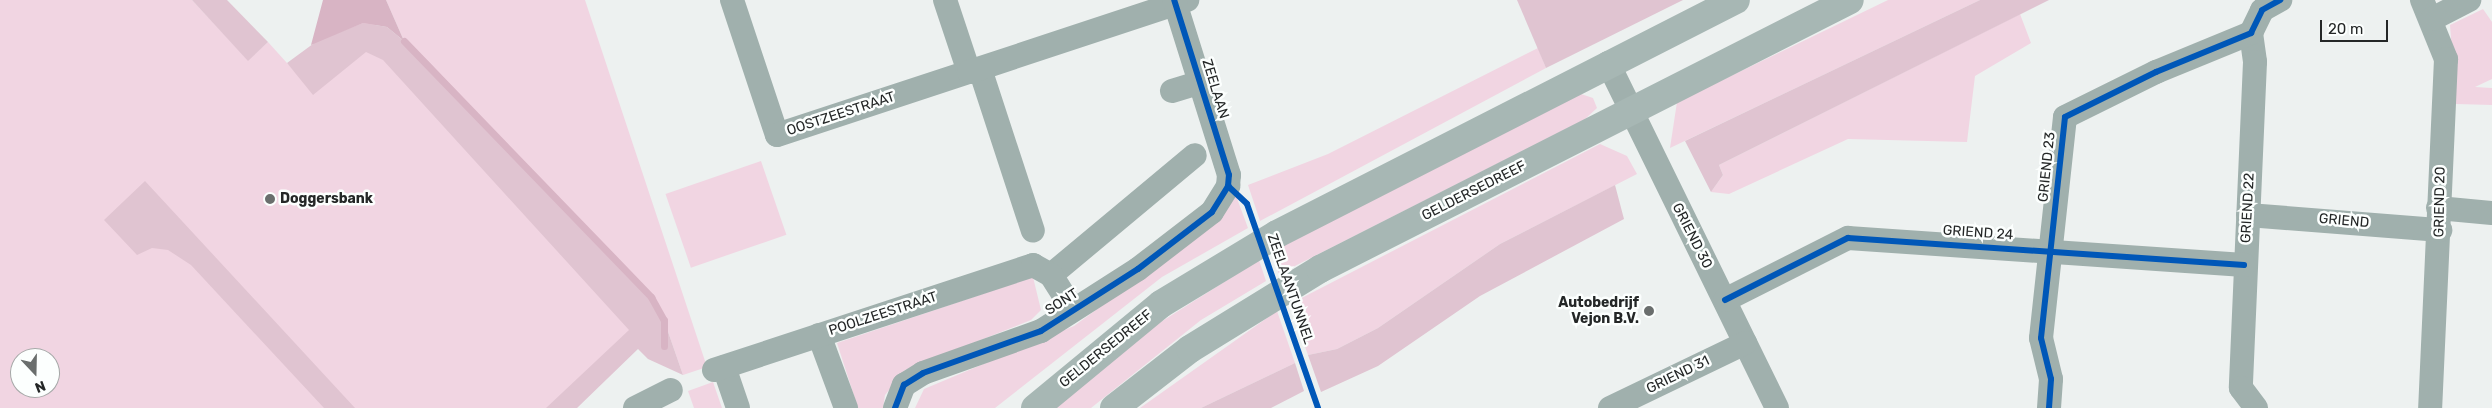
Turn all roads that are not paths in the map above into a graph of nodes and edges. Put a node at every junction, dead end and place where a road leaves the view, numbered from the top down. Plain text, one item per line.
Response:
1 (732, 0) edge
2 (945, 0) edge
3 (1736, 0) edge
4 (1850, 0) edge
5 (2280, 0) edge
6 (2469, 0) edge
7 (1179, 1) edge
8 (2427, 9) edge
9 (2251, 33) junction
10 (1608, 64) junction
11 (974, 70) junction
12 (1201, 82) junction
13 (1172, 91) dead end
14 (1631, 110) junction
15 (1195, 154) dead end
16 (1228, 186) joint
17 (2492, 213) edge
18 (2248, 215) junction
19 (2439, 219) junction
20 (1034, 231) dead end
21 (2050, 250) junction
22 (2244, 265) junction
23 (1051, 275) junction
24 (1725, 300) junction
25 (1073, 310) junction
26 (819, 335) junction
27 (1745, 343) junction
28 (671, 390) dead end
29 (635, 408) edge
30 (738, 408) edge
31 (846, 408) edge
32 (895, 408) edge
33 (1035, 408) edge
34 (1114, 408) edge
35 (1610, 408) edge
36 (1776, 408) edge
37 (2049, 408) edge
38 (2256, 408) edge
39 (2430, 408) edge

1 - 11 street, OOSTZEESTRAAT
2 - 11 street
3 - 10 main road, GELDERSEDREEF
4 - 14 main road, GELDERSEDREEF
5 - 9 street
6 - 8 street
7 - 11 street
7 - 12 street, ZEELAAN
8 - 19 street, GRIEND 20
9 - 18 street, GRIEND 22
9 - 21 street, GRIEND 23
10 - 14 street, GRIEND 30
10 - 33 main road, GELDERSEDREEF
11 - 20 street
12 - 13 street, ZEELAAN
12 - 16 street, ZEELAAN
14 - 24 street, GRIEND 30
14 - 34 main road, GELDERSEDREEF
15 - 23 street
16 - 25 street, SONT
17 - 19 street, GRIEND
18 - 19 street, GRIEND
18 - 22 street, GRIEND 22
19 - 39 street, GRIEND 20
21 - 22 street, GRIEND 24
21 - 24 street, GRIEND 24
21 - 37 street, GRIEND 23
22 - 38 street, GRIEND 22
23 - 25 street, SONT
23 - 26 street, POOLZEESTRAAT
24 - 27 street, GRIEND 30
25 - 32 street, SONT
26 - 30 street, POOLZEESTRAAT
26 - 31 street
27 - 35 street, GRIEND 31
27 - 36 street, GRIEND 30
28 - 29 street

